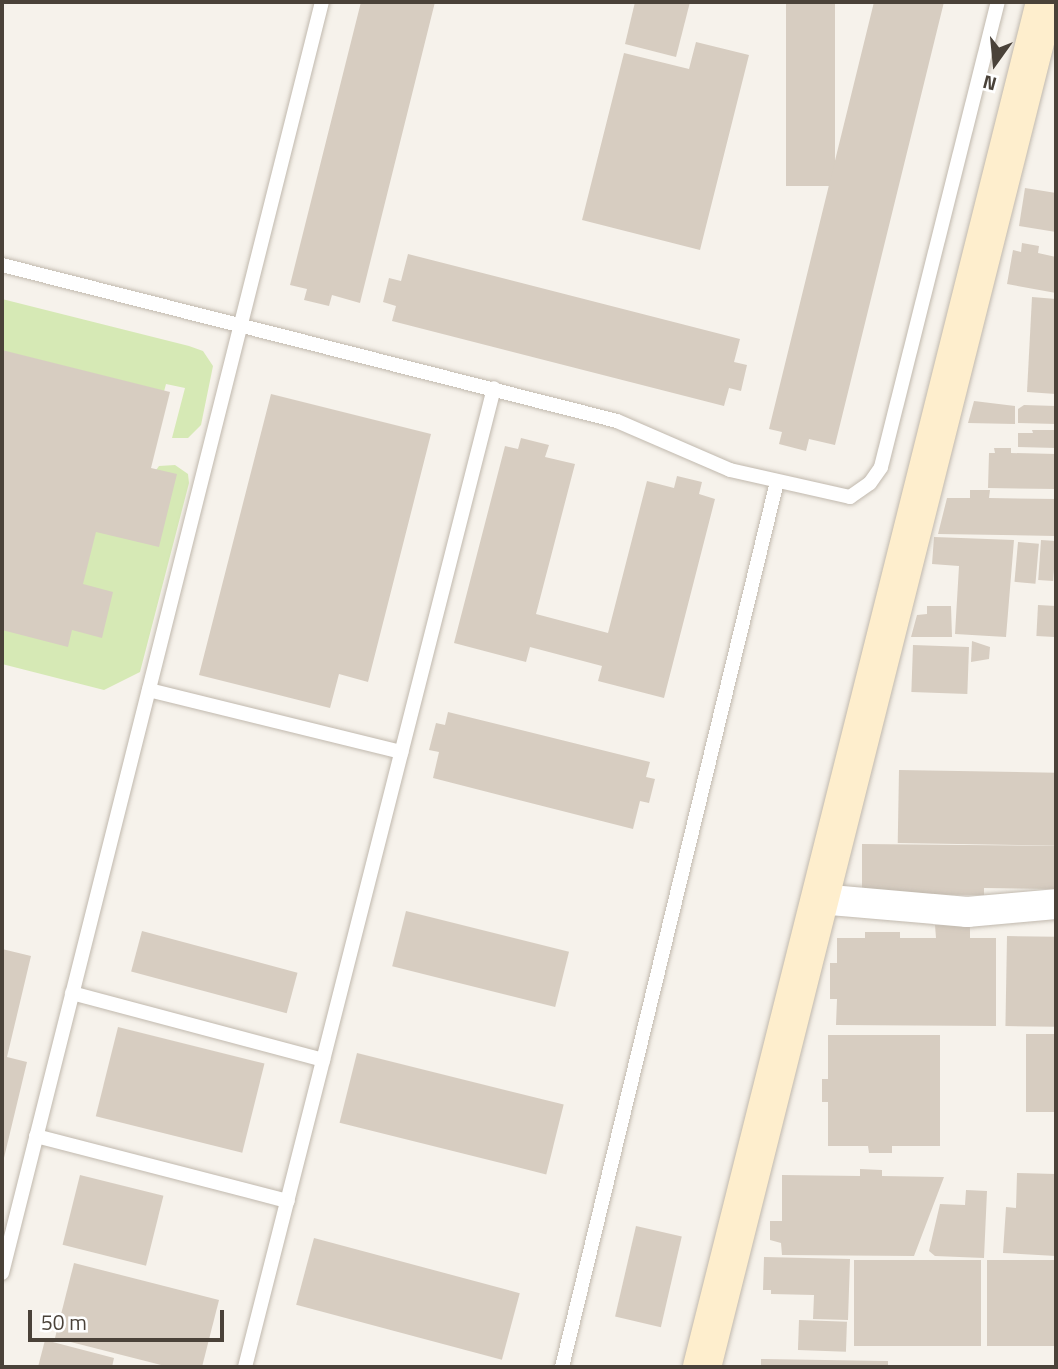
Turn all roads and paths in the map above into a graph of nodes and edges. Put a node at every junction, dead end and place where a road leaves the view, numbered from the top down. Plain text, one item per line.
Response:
1 (322, 2) edge
2 (998, 2) edge
3 (1045, 2) edge
4 (2, 264) edge
5 (240, 326) junction
6 (494, 388) junction
7 (777, 482) junction
8 (149, 690) junction
9 (402, 752) junction
10 (819, 899) junction
11 (1056, 904) edge
12 (72, 993) junction
13 (323, 1060) junction
14 (36, 1136) junction
15 (288, 1201) junction
16 (2, 1273) edge
17 (245, 1367) edge
18 (562, 1367) edge
19 (702, 1367) edge

1 - 5 lane
2 - 7 lane
3 - 10 street
4 - 5 lane
5 - 6 lane
5 - 8 lane
6 - 7 lane
6 - 9 lane
7 - 18 lane
8 - 9 lane
8 - 12 lane
9 - 13 lane
10 - 11 street
10 - 19 street
12 - 13 lane
12 - 14 lane
13 - 15 lane
14 - 15 lane
14 - 16 lane
15 - 17 lane

